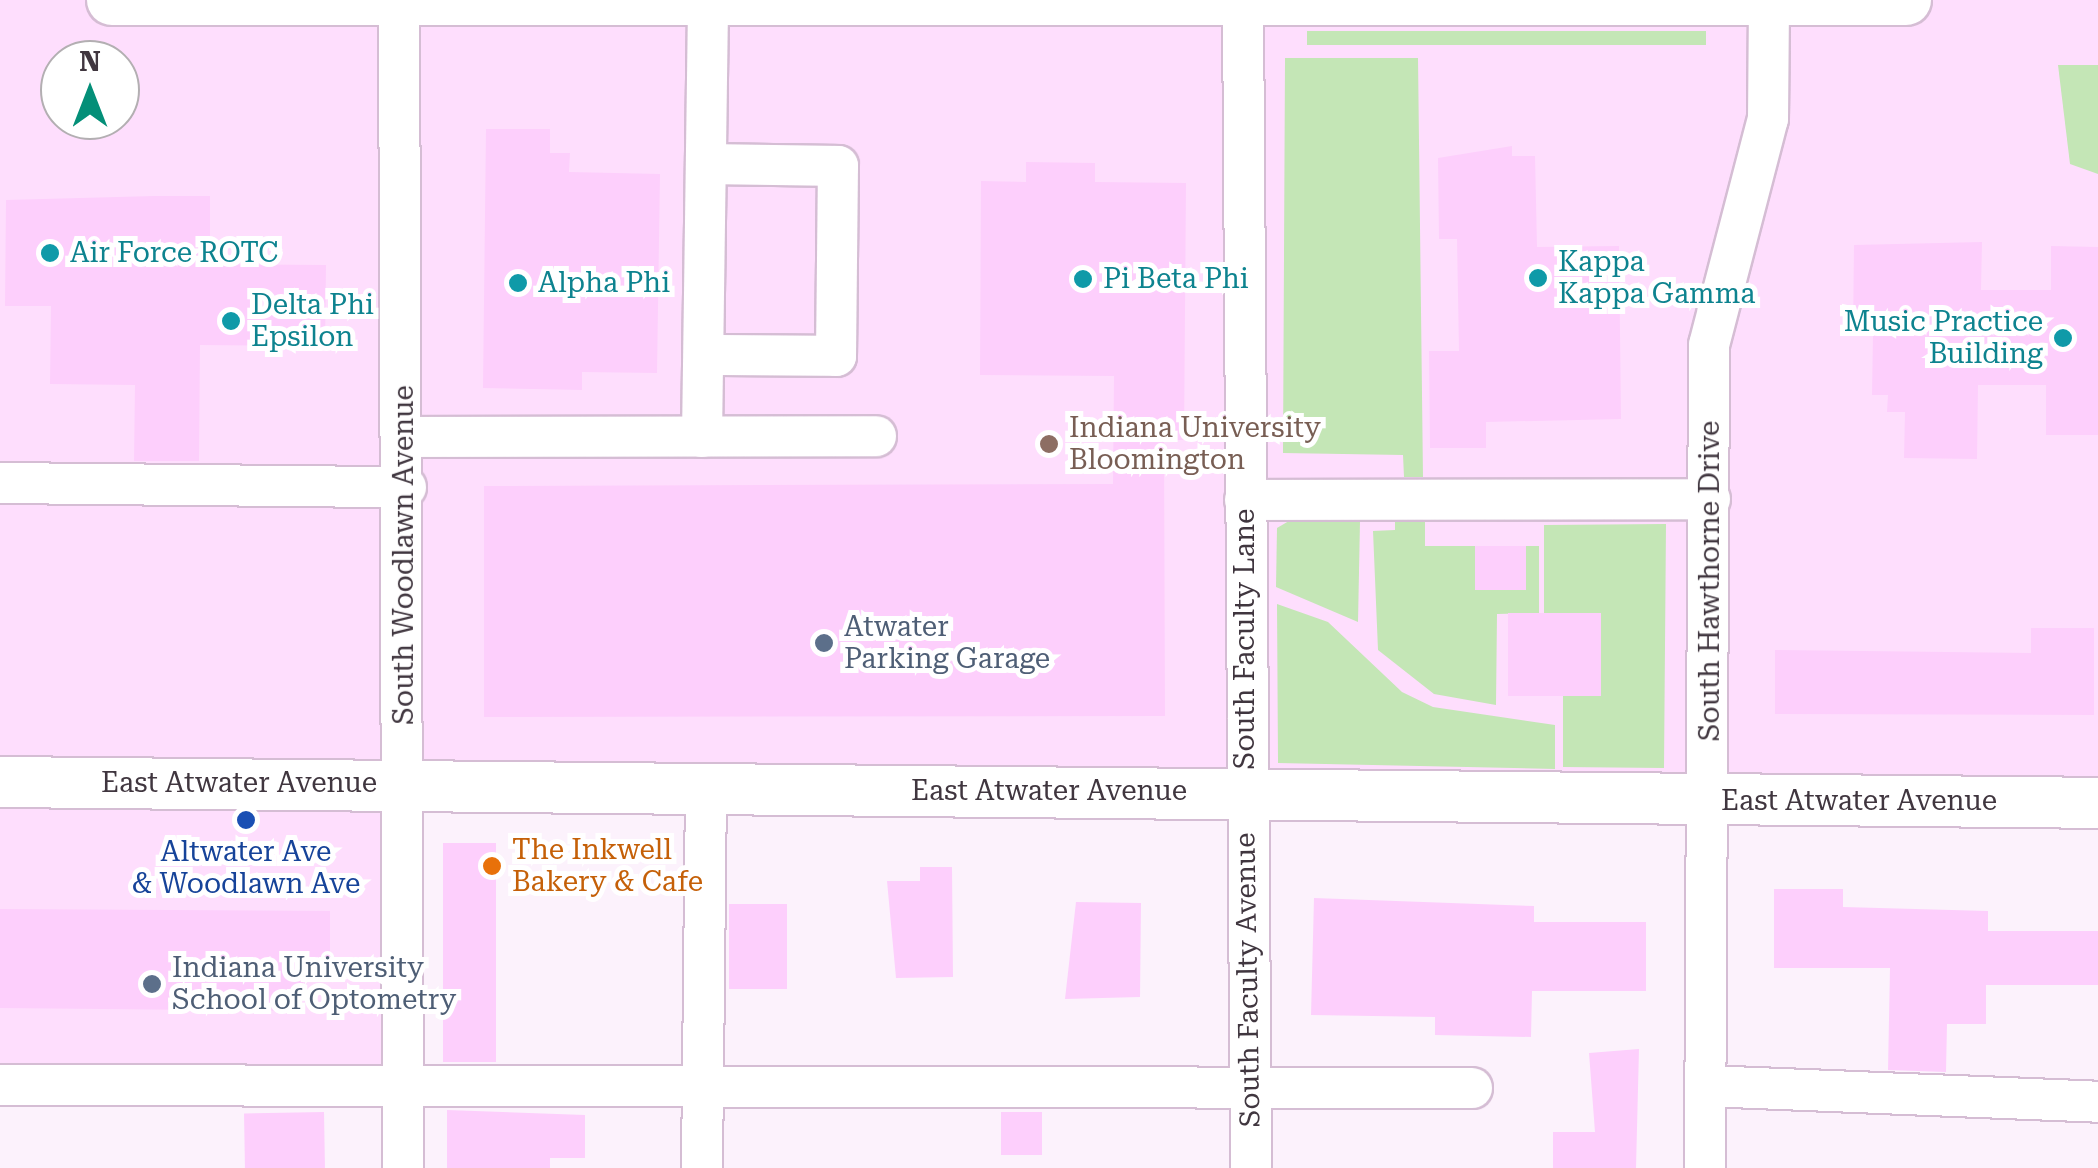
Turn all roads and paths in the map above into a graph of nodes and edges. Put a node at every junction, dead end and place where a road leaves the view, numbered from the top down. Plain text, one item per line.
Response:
1 (112, 0) edge
2 (1906, 0) edge
3 (1769, 1) edge
4 (399, 2) edge
5 (708, 5) junction
6 (1243, 5) junction
7 (709, 164) junction
8 (705, 356) junction
9 (876, 436) dead end
10 (406, 437) junction
11 (702, 437) junction
12 (0, 483) edge
13 (406, 487) junction
14 (1710, 499) junction
15 (1244, 500) junction
16 (0, 782) edge
17 (404, 783) junction
18 (706, 789) junction
19 (1246, 793) junction
20 (1710, 800) junction
21 (2098, 803) edge
22 (404, 1085) junction
23 (0, 1086) edge
24 (1706, 1086) junction
25 (1248, 1088) junction
26 (1472, 1088) dead end
27 (702, 1092) junction
28 (2098, 1102) edge
29 (404, 1168) edge
30 (702, 1168) edge
31 (1251, 1168) edge
32 (1705, 1168) edge

1 - 4 main road
2 - 3 main road
3 - 6 main road
3 - 14 street, South Hawthorne Drive
4 - 5 main road
4 - 10 street, South Woodlawn Avenue
5 - 6 main road
5 - 7 street
6 - 15 street, South Faculty Lane
7 - 8 street
7 - 8 street
8 - 11 street
9 - 11 street
10 - 11 street
10 - 13 street, South Woodlawn Avenue
12 - 13 street
13 - 17 street, South Woodlawn Avenue
14 - 15 street
14 - 20 street, South Hawthorne Drive
15 - 19 street, South Faculty Lane
16 - 17 main road, East Atwater Avenue
17 - 18 main road, East Atwater Avenue
17 - 22 street, South Woodlawn Avenue
18 - 19 main road, East Atwater Avenue
18 - 27 street
19 - 20 main road, East Atwater Avenue
19 - 25 street, South Faculty Avenue
20 - 21 main road, East Atwater Avenue
20 - 24 street, South Hawthorne Drive
22 - 23 street
22 - 27 street
22 - 29 street, South Woodlawn Avenue
24 - 28 street
24 - 32 street, South Hawthorne Drive
25 - 26 street
25 - 27 street
25 - 31 street, South Faculty Avenue
27 - 30 street

